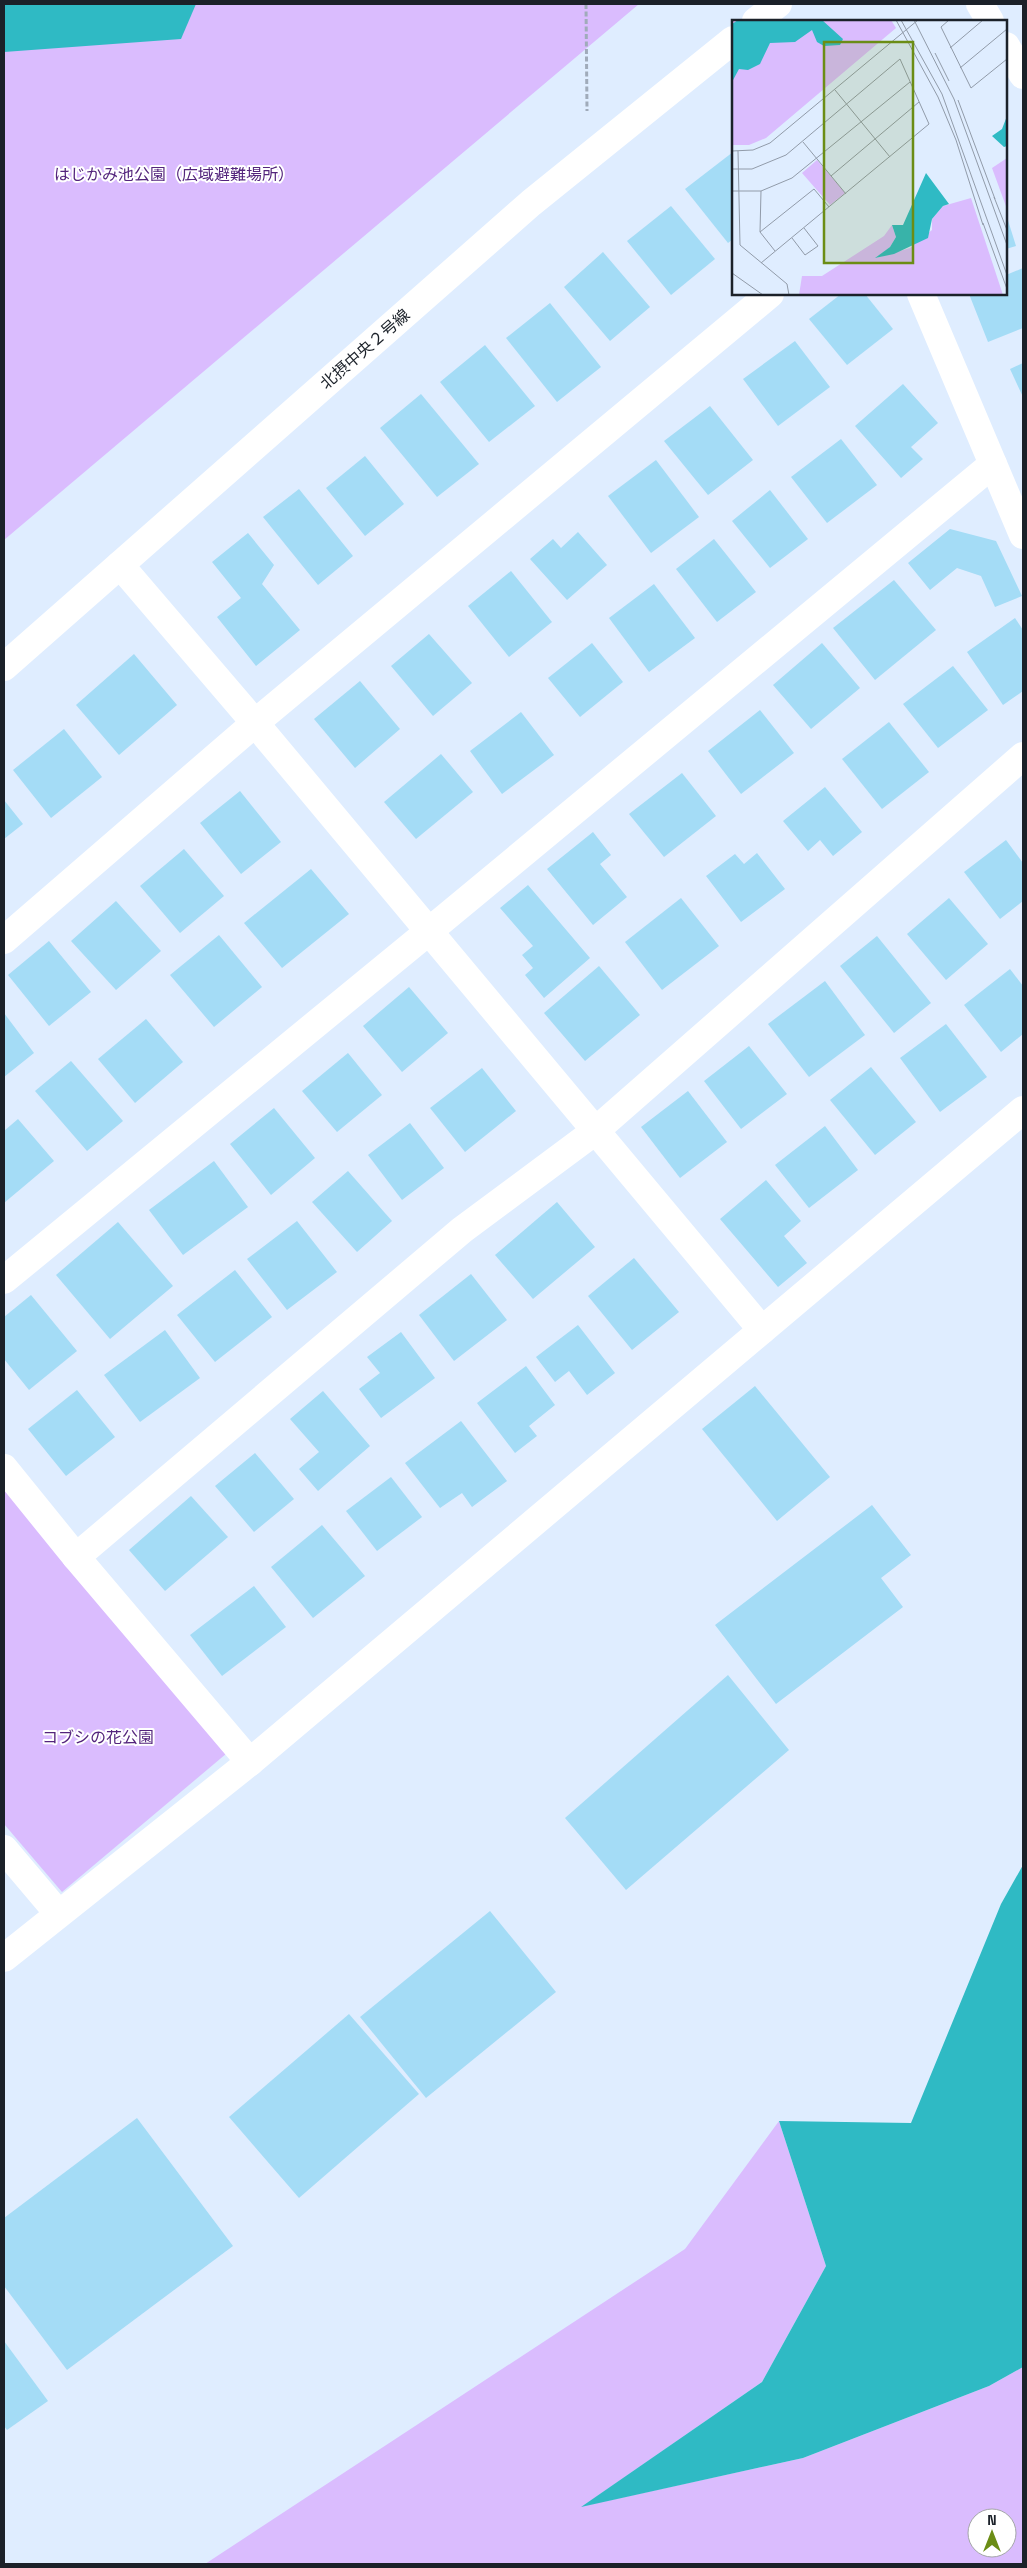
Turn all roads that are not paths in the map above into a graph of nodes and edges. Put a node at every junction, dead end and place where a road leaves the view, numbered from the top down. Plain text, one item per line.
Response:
1 (778, 4) edge
2 (980, 4) edge
3 (757, 20) edge
4 (989, 20) edge
5 (732, 41) edge
6 (1007, 48) edge
7 (1023, 75) edge
8 (769, 295) edge
9 (921, 295) edge
10 (993, 464) junction
11 (1023, 535) edge
12 (120, 565) junction
13 (4, 668) edge
14 (256, 723) junction
15 (1023, 756) edge
16 (428, 932) junction
17 (4, 940) edge
18 (1023, 1110) edge
19 (594, 1132) junction
20 (4, 1280) edge
21 (762, 1330) junction
22 (4, 1468) edge
23 (76, 1557) junction
24 (250, 1762) junction
25 (4, 1849) edge
26 (58, 1913) junction
27 (4, 1958) edge

1 - 3 street
2 - 4 street
5 - 12 street, 北摂中央２号線
6 - 7 street
8 - 14 street
9 - 10 street
10 - 11 street
10 - 16 street
12 - 13 street, 北摂中央２号線
12 - 14 street
14 - 16 street
14 - 17 street
15 - 19 street
16 - 19 street
16 - 20 street
18 - 21 street
19 - 21 street
19 - 23 street
21 - 24 street
22 - 23 street
23 - 24 street
24 - 26 street
25 - 26 street
26 - 27 street

